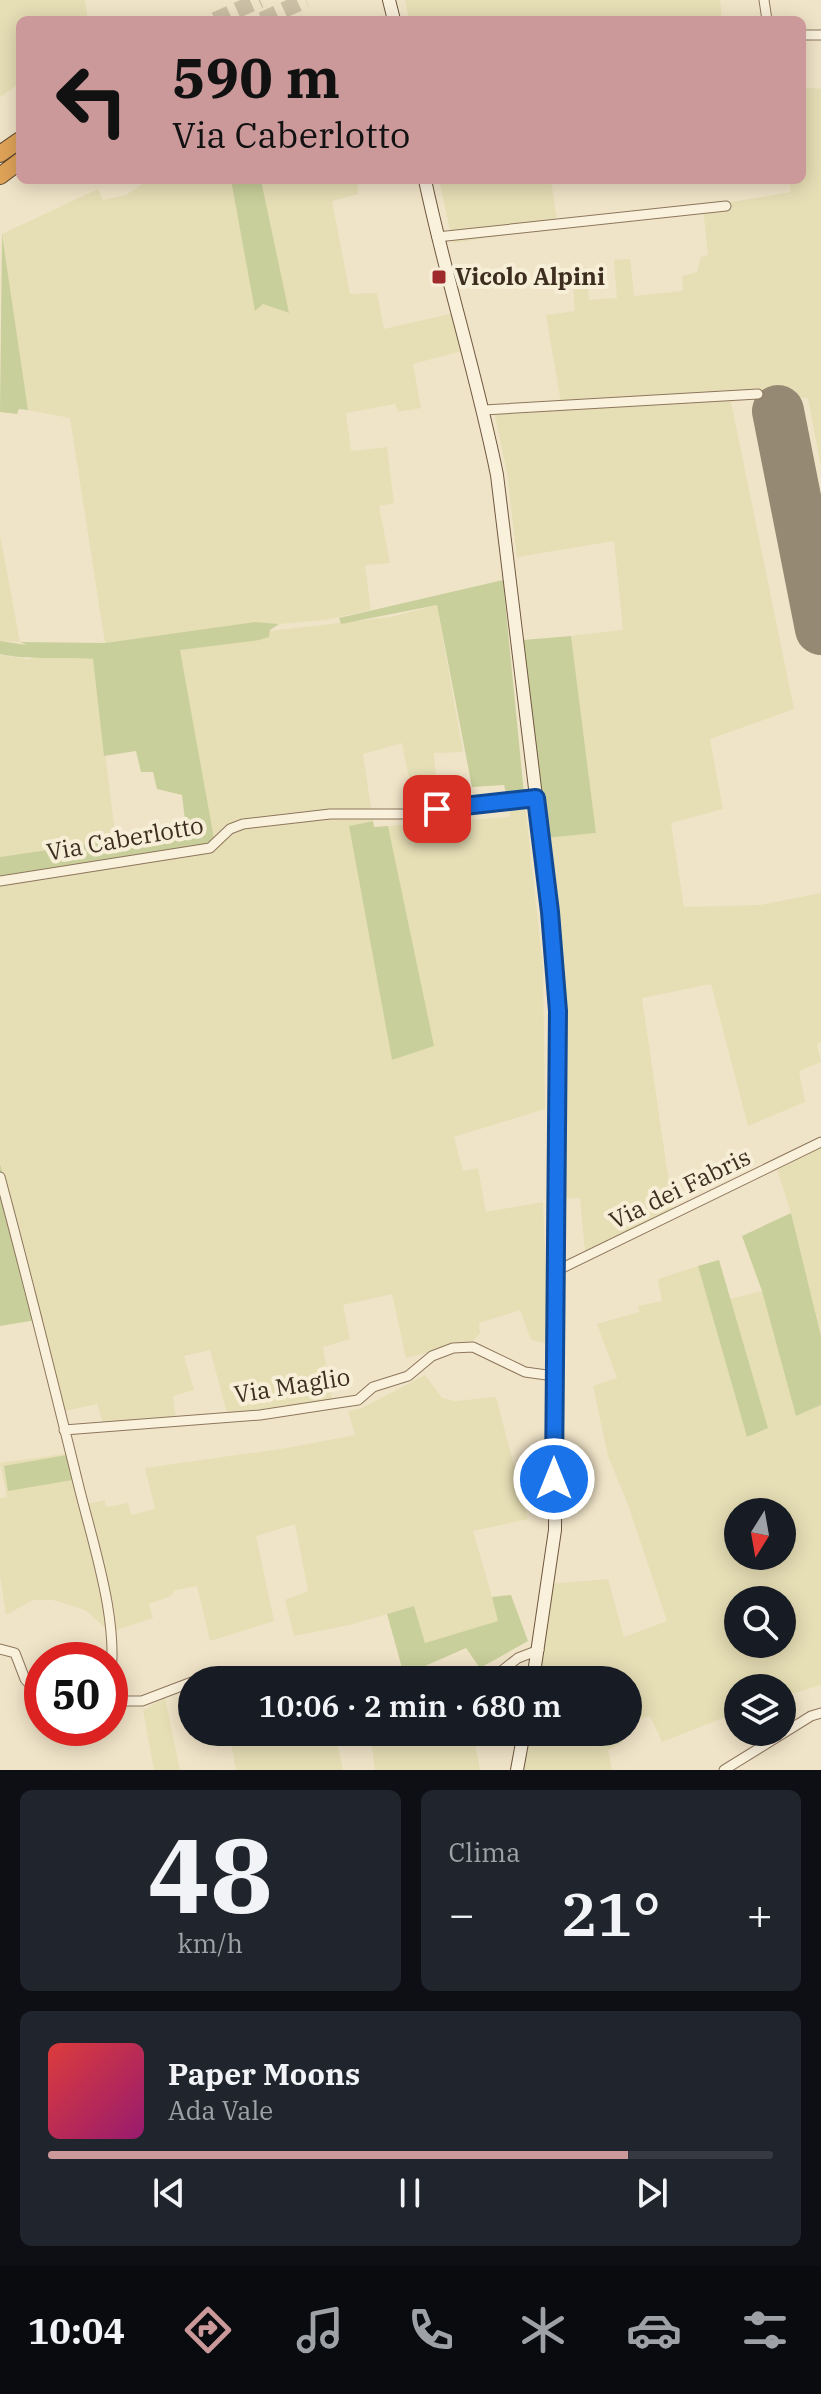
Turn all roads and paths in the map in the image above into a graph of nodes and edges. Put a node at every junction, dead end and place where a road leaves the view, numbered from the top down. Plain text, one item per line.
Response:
1 (426, 184) edge
2 (726, 206) dead end
3 (437, 237) junction
4 (758, 394) dead end
5 (484, 410) junction
6 (536, 798) junction
7 (0, 881) edge
8 (821, 1142) edge
9 (0, 1177) edge
10 (556, 1271) junction
11 (554, 1376) junction
12 (64, 1430) junction
13 (112, 1642) edge
14 (0, 1649) edge
15 (539, 1650) junction
16 (508, 1666) edge
17 (536, 1666) edge
18 (24, 1676) edge
19 (178, 1687) edge
20 (128, 1701) edge
21 (821, 1713) edge
22 (521, 1746) edge
23 (517, 1770) edge
24 (724, 1770) edge

1 - 3 main road
2 - 3 street
3 - 5 main road
4 - 5 street
5 - 6 main road
6 - 7 street, Via Caberlotto
6 - 10 main road
8 - 10 street, Via dei Fabris
9 - 12 street
10 - 11 main road
11 - 12 street, Via Maglio
11 - 15 main road
12 - 13 street
14 - 18 street
15 - 16 street
15 - 17 main road
19 - 20 street
21 - 24 street
22 - 23 main road

